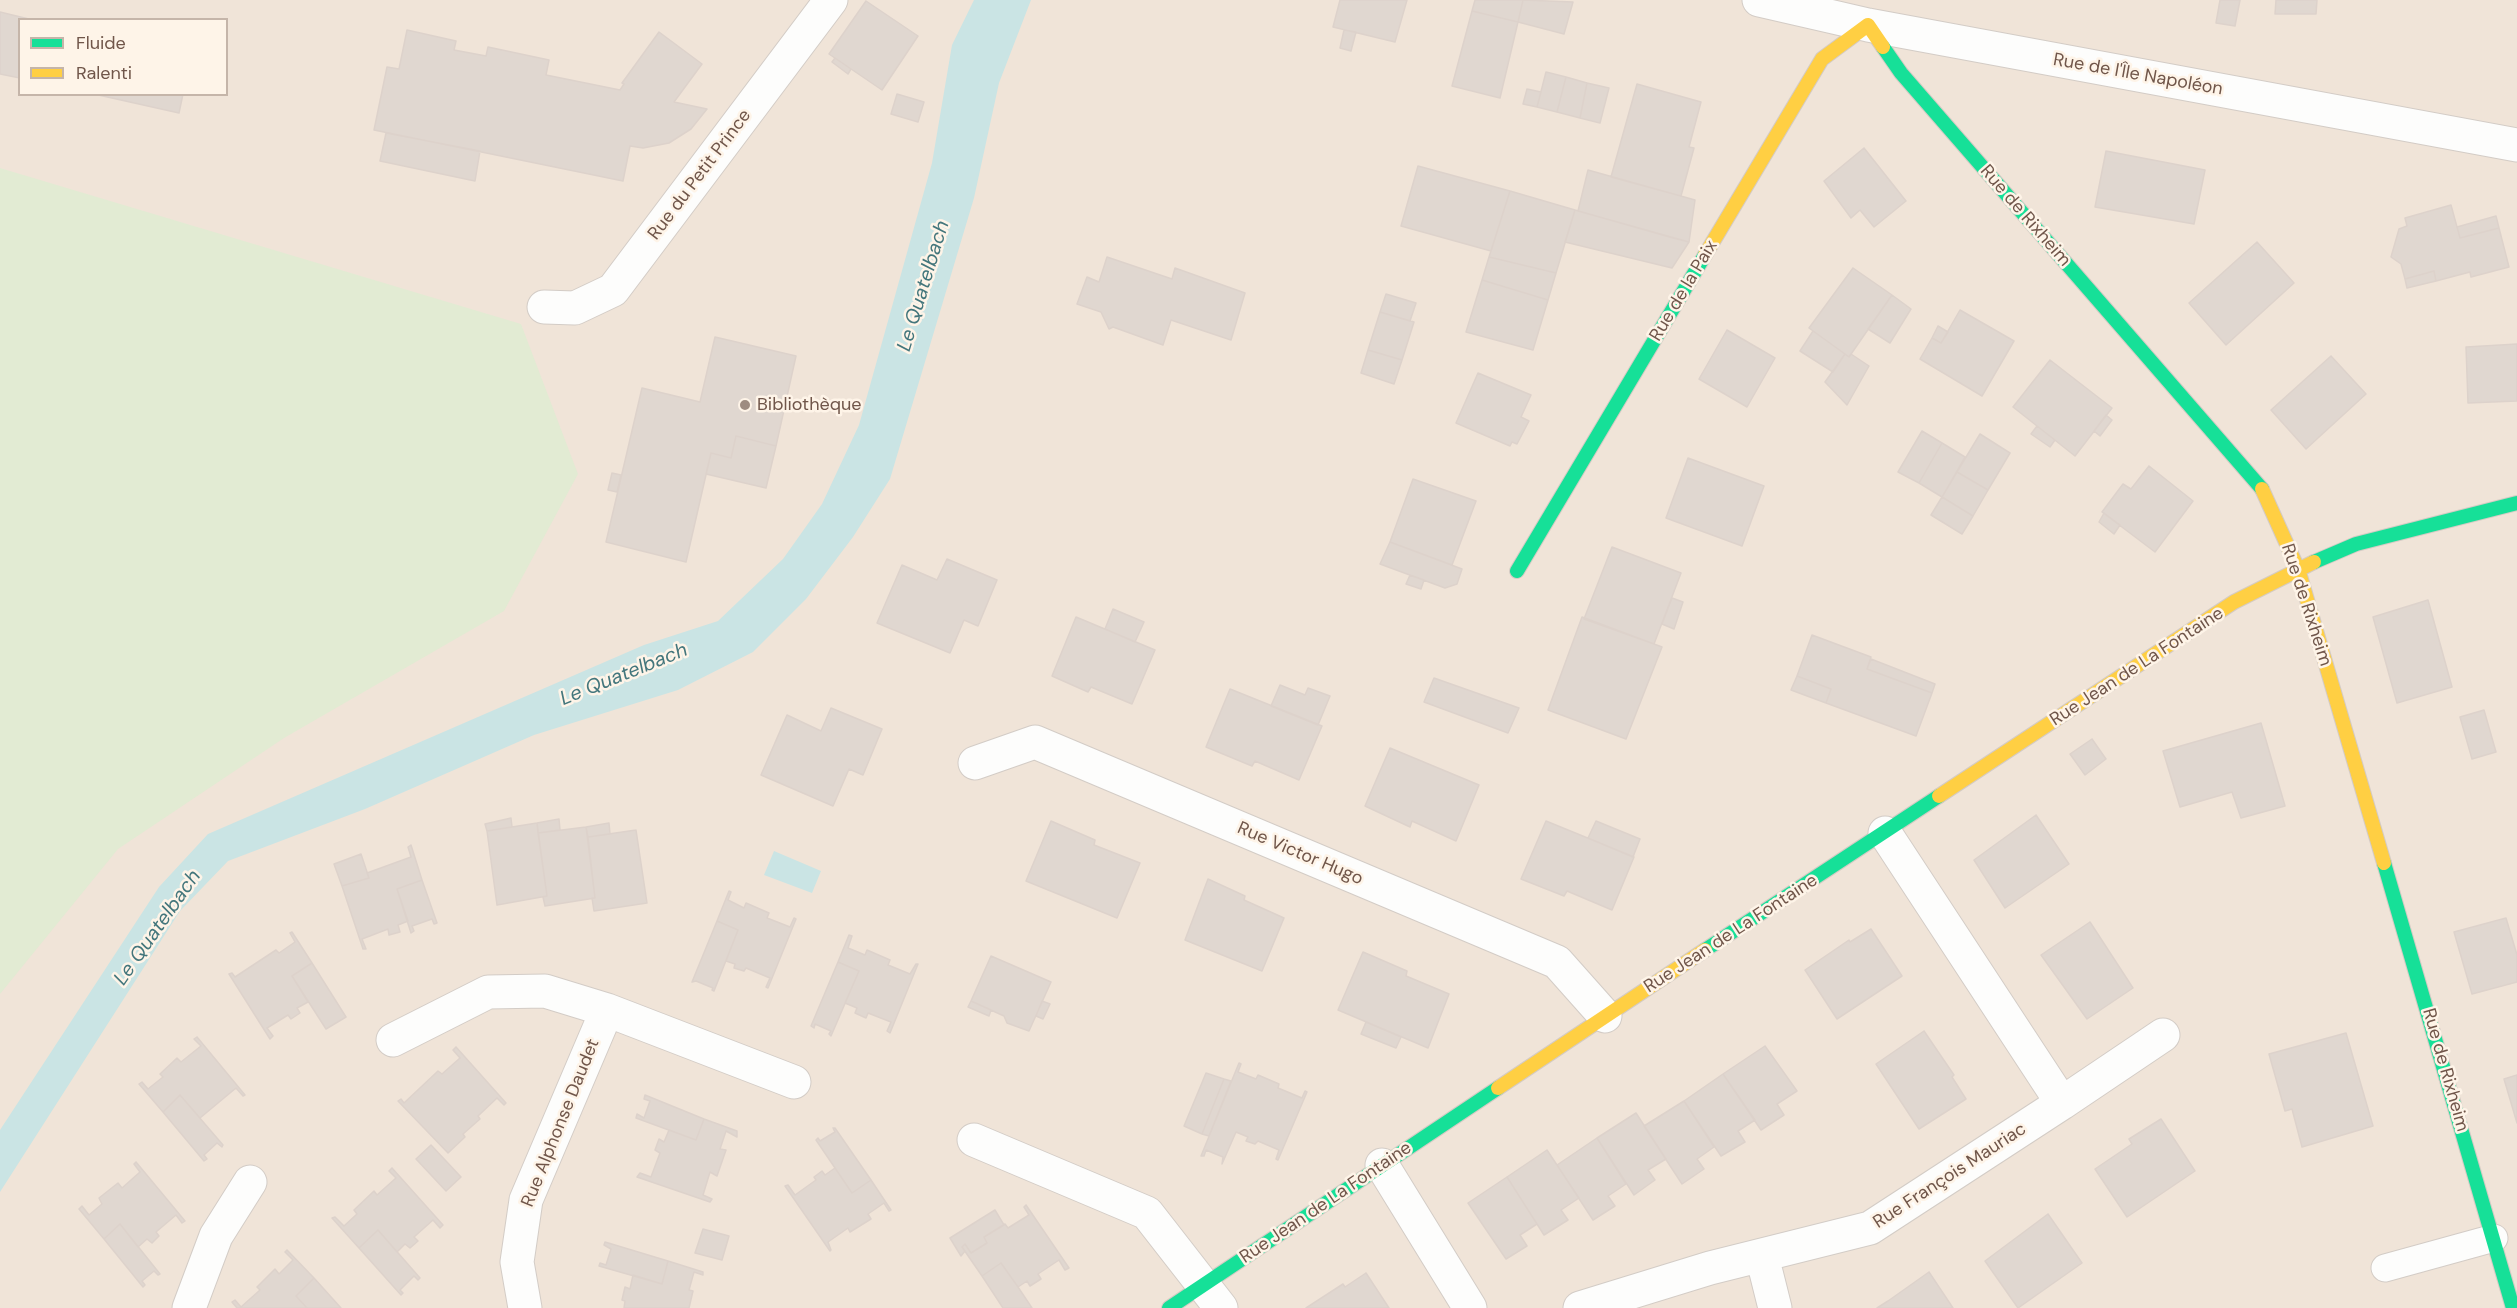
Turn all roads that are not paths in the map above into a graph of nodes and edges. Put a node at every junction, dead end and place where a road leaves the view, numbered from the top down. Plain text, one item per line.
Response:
1 (831, 0) edge
2 (1759, 0) edge
3 (1868, 25) junction
4 (2517, 145) edge
5 (544, 307) dead end
6 (2517, 503) edge
7 (2298, 569) junction
8 (1517, 571) dead end
9 (975, 763) dead end
10 (1885, 833) junction
11 (607, 1010) junction
12 (1605, 1016) junction
13 (2163, 1035) dead end
14 (393, 1040) dead end
15 (794, 1082) dead end
16 (2062, 1103) junction
17 (974, 1140) dead end
18 (1382, 1165) junction
19 (250, 1182) dead end
20 (2494, 1238) junction
21 (1762, 1256) junction
22 (2385, 1268) dead end
23 (1212, 1297) edge
24 (189, 1308) edge
25 (525, 1308) edge
26 (1169, 1308) edge
27 (1470, 1308) edge
28 (1580, 1308) edge
29 (1775, 1308) edge
30 (2513, 1308) edge

1 - 5 street, Rue du Petit Prince
2 - 3 street, Rue de l'Île Napoléon
3 - 4 street, Rue de l'Île Napoléon
3 - 7 street, Rue de Rixheim
3 - 8 street, Rue de la Paix
6 - 7 street, Rue Jean de La Fontaine
7 - 10 street, Rue Jean de La Fontaine
7 - 20 street, Rue de Rixheim
9 - 12 street, Rue Victor Hugo
10 - 12 street, Rue Jean de La Fontaine
10 - 16 street
11 - 14 street
11 - 15 street
11 - 25 street, Rue Alphonse Daudet
12 - 18 street, Rue Jean de La Fontaine
13 - 16 street, Rue François Mauriac
16 - 21 street, Rue François Mauriac
17 - 23 street
18 - 23 street, Rue Jean de La Fontaine
18 - 27 street
19 - 24 street
20 - 22 lane
20 - 30 street, Rue de Rixheim
21 - 28 street, Rue François Mauriac
21 - 29 street
23 - 26 street, Rue Jean de La Fontaine

